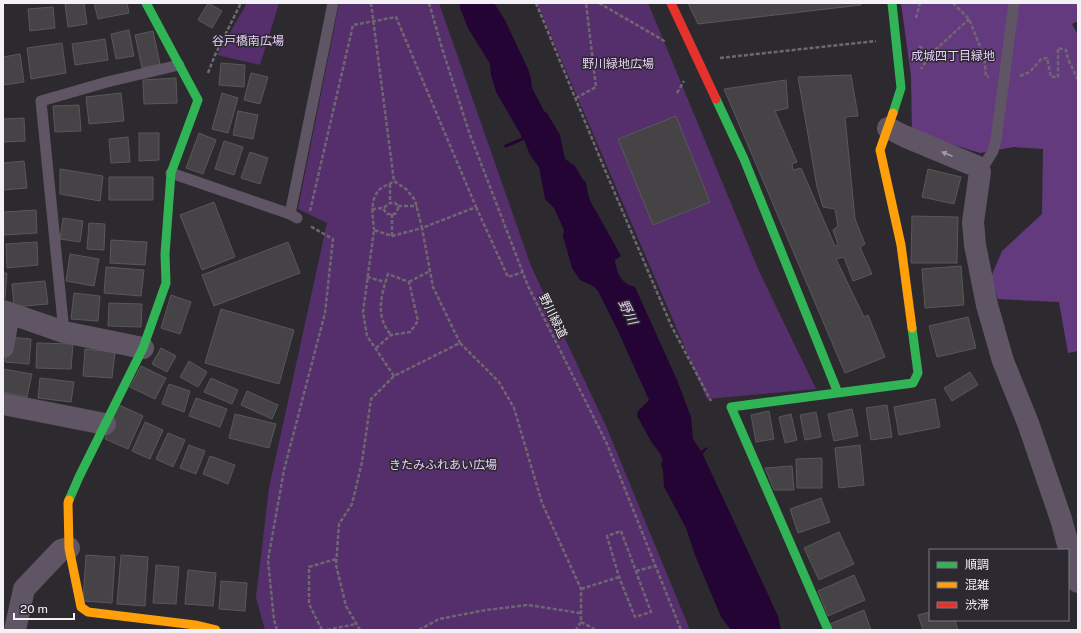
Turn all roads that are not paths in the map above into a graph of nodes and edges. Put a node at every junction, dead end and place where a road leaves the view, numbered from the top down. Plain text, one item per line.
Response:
1 (146, 3) edge
2 (333, 3) edge
3 (671, 3) edge
4 (892, 3) edge
5 (1014, 3) edge
6 (179, 65) junction
7 (888, 128) junction
8 (980, 172) junction
9 (171, 173) junction
10 (6, 312) edge
11 (64, 332) junction
12 (3, 347) edge
13 (143, 348) junction
14 (838, 393) junction
15 (3, 404) edge
16 (105, 424) junction
17 (69, 548) junction
18 (1069, 549) edge
19 (1069, 550) edge
20 (1078, 582) edge
21 (15, 630) edge
22 (216, 630) edge
23 (828, 630) edge

1 - 6 street
2 - 9 lane
3 - 14 street
4 - 7 street
5 - 8 lane
6 - 9 street
6 - 11 lane
8 -> 7 street
7 - 14 street
8 - 18 street
9 - 13 street
10 - 11 street
10 - 12 street
11 - 13 street
13 - 16 street
14 - 23 street
15 - 16 street
16 - 17 street
17 - 21 street
17 - 22 street
19 - 20 street

